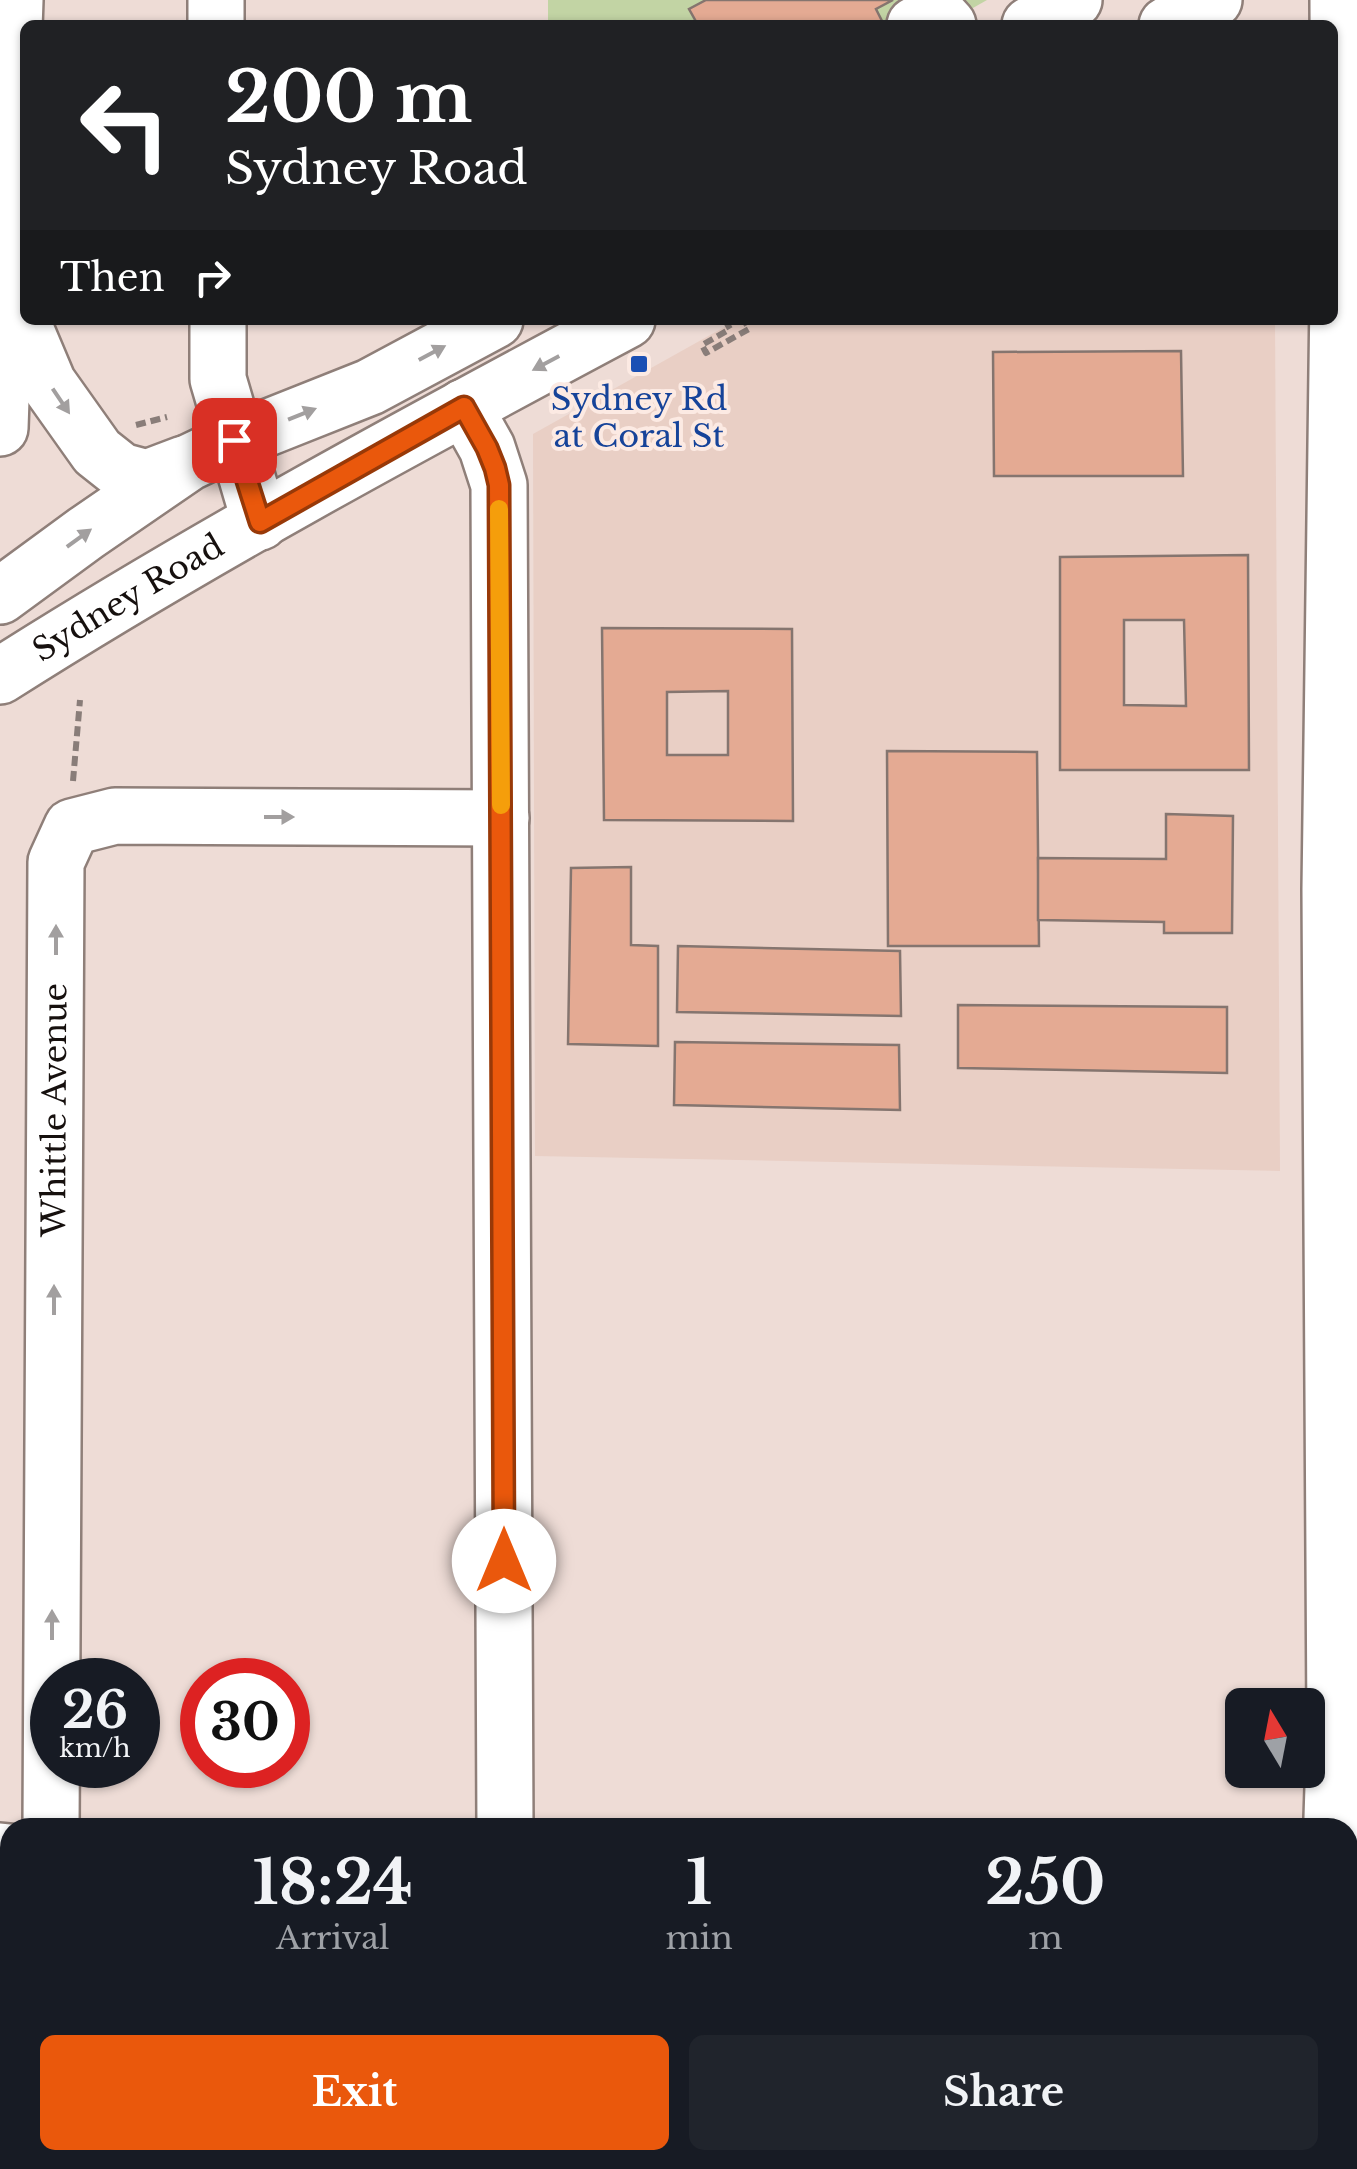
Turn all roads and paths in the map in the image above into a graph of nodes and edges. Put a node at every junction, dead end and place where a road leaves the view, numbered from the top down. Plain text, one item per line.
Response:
1 (15, 0) edge
2 (1074, 0) edge
3 (1214, 0) edge
4 (1338, 0) edge
5 (1039, 20) edge
6 (1176, 20) edge
7 (1348, 222) edge
8 (5, 281) junction
9 (20, 317) edge
10 (24, 325) edge
11 (218, 325) edge
12 (486, 325) edge
13 (618, 325) edge
14 (728, 325) edge
15 (747, 325) edge
16 (464, 407) junction
17 (0, 428) edge
18 (211, 452) junction
19 (260, 522) junction
20 (0, 596) edge
21 (0, 676) edge
22 (80, 700) dead end
23 (501, 818) junction
24 (72, 827) junction
25 (1343, 889) edge
26 (1345, 1540) edge
27 (51, 1818) edge
28 (505, 1818) edge
29 (1338, 1818) edge

1 - 8 main road
2 - 5 main road
3 - 6 main road
4 - 7 main road
7 - 25 main road
8 -> 9 main road
8 - 17 main road
10 -> 18 main road
11 - 18 main road
18 -> 12 main road
13 -> 16 main road, Sydney Road
14 - 15 path
16 - 19 main road, Sydney Road
16 - 23 main road
18 - 19 main road
20 -> 18 main road
19 - 21 main road, Sydney Road
22 - 24 path
24 -> 23 main road
23 - 28 main road
27 -> 24 main road, Whittle Avenue
25 - 26 main road
26 - 29 main road

